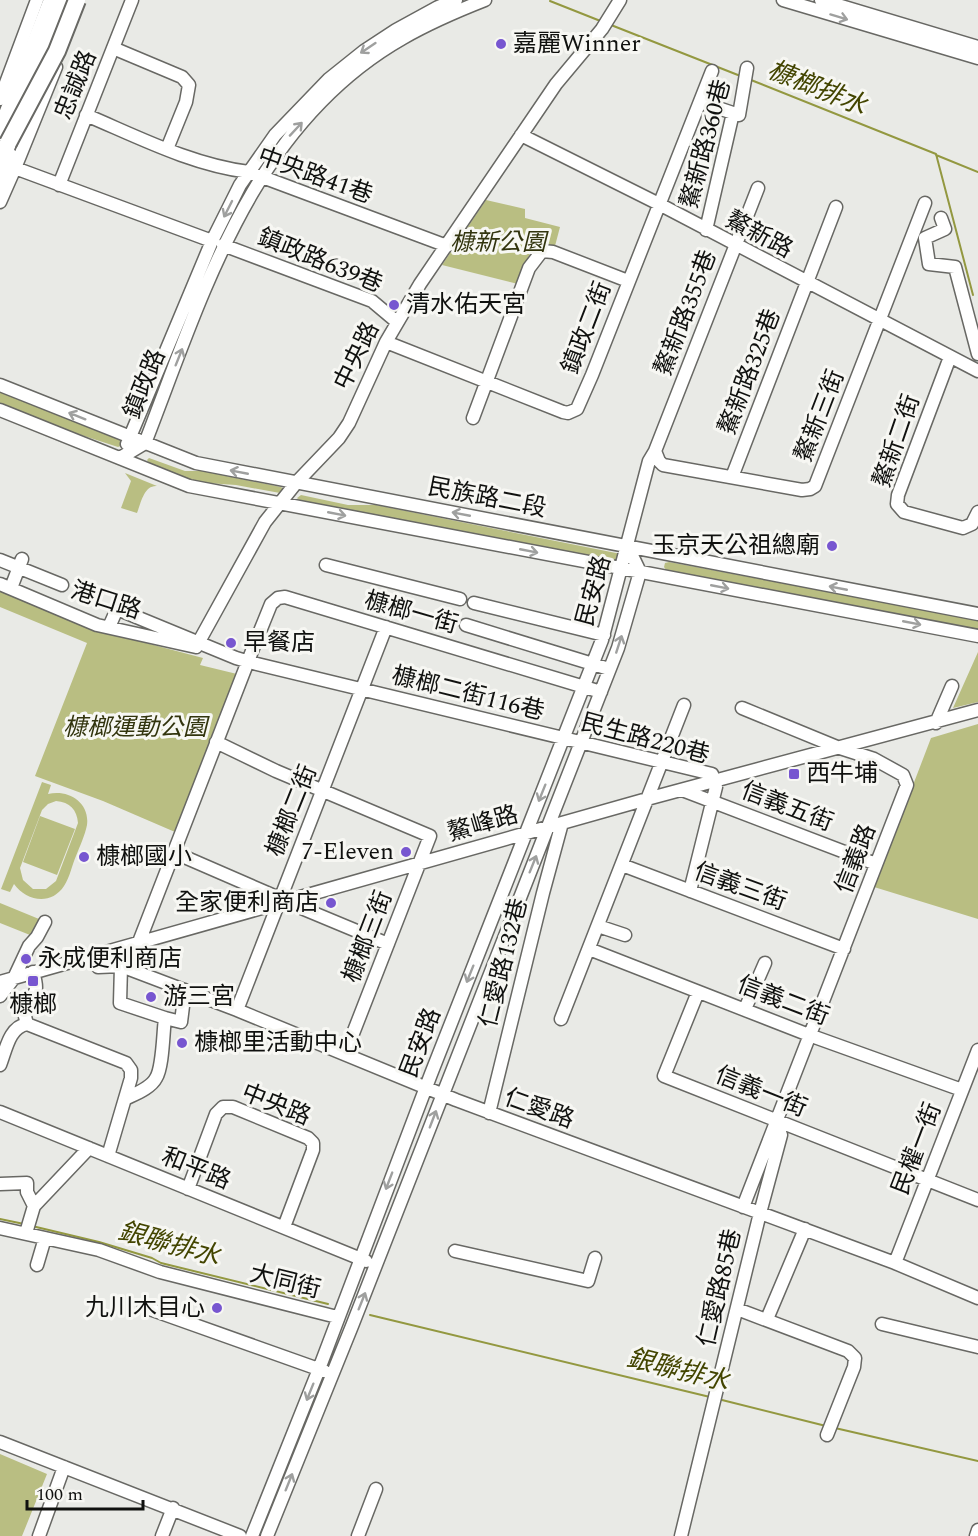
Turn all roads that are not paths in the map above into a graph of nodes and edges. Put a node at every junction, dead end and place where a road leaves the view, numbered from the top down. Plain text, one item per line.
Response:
1 (37, 0) edge
2 (46, 0) edge
3 (52, 0) edge
4 (64, 0) edge
5 (71, 0) edge
6 (77, 0) edge
7 (83, 0) edge
8 (132, 0) edge
9 (456, 0) edge
10 (486, 0) edge
11 (620, 0) edge
12 (783, 0) edge
13 (821, 0) edge
14 (113, 48) junction
15 (978, 48) edge
16 (978, 58) edge
17 (712, 71) dead end
18 (746, 76) dead end
19 (0, 99) edge
20 (700, 102) junction
21 (733, 113) junction
22 (86, 115) junction
23 (0, 116) edge
24 (521, 135) junction
25 (4, 137) edge
26 (167, 149) junction
27 (8, 166) edge
28 (249, 172) junction
29 (261, 177) junction
30 (0, 184) edge
31 (59, 185) junction
32 (758, 188) dead end
33 (0, 202) edge
34 (925, 203) dead end
35 (659, 204) junction
36 (836, 207) dead end
37 (941, 218) dead end
38 (706, 230) junction
39 (217, 243) junction
40 (735, 245) junction
41 (447, 246) junction
42 (628, 281) junction
43 (807, 283) junction
44 (879, 321) junction
45 (397, 322) junction
46 (386, 342) junction
47 (978, 354) edge
48 (950, 357) junction
49 (978, 371) edge
50 (486, 382) junction
51 (0, 385) edge
52 (0, 410) edge
53 (473, 418) dead end
54 (131, 438) junction
55 (145, 443) junction
56 (655, 451) junction
57 (120, 458) junction
58 (732, 477) junction
59 (296, 483) junction
60 (280, 503) junction
61 (978, 512) edge
62 (628, 546) junction
63 (0, 560) edge
64 (21, 563) junction
65 (326, 565) dead end
66 (622, 569) junction
67 (640, 572) junction
68 (62, 585) dead end
69 (5, 586) edge
70 (460, 599) dead end
71 (474, 603) dead end
72 (978, 614) edge
73 (466, 625) dead end
74 (109, 627) junction
75 (386, 627) junction
76 (604, 635) junction
77 (978, 636) edge
78 (198, 642) junction
79 (248, 662) junction
80 (593, 664) junction
81 (609, 669) junction
82 (584, 686) junction
83 (952, 686) dead end
84 (362, 690) junction
85 (601, 692) junction
86 (684, 705) dead end
87 (742, 708) dead end
88 (978, 710) edge
89 (936, 723) junction
90 (564, 739) junction
91 (216, 742) junction
92 (581, 743) junction
93 (837, 747) junction
94 (662, 762) junction
95 (714, 781) junction
96 (323, 790) junction
97 (682, 790) junction
98 (647, 800) junction
99 (712, 801) junction
100 (562, 824) junction
101 (547, 827) junction
102 (526, 834) junction
103 (173, 852) junction
104 (876, 864) junction
105 (418, 865) junction
106 (622, 865) junction
107 (690, 891) junction
108 (282, 903) junction
109 (45, 922) dead end
110 (598, 926) junction
111 (626, 935) dead end
112 (139, 942) junction
113 (388, 944) junction
114 (844, 949) junction
115 (589, 950) junction
116 (95, 954) junction
117 (765, 963) dead end
118 (121, 966) junction
119 (33, 972) junction
120 (14, 978) junction
121 (0, 982) edge
122 (185, 990) junction
123 (698, 992) junction
124 (0, 996) edge
125 (745, 1009) junction
126 (237, 1010) junction
127 (165, 1018) junction
128 (561, 1018) dead end
129 (27, 1024) junction
130 (809, 1035) junction
131 (978, 1050) edge
132 (345, 1054) junction
133 (0, 1065) edge
134 (426, 1088) junction
135 (962, 1090) junction
136 (442, 1095) junction
137 (125, 1099) junction
138 (0, 1112) edge
139 (489, 1113) junction
140 (776, 1121) junction
141 (89, 1148) junction
142 (108, 1156) junction
143 (927, 1181) junction
144 (0, 1184) edge
145 (188, 1189) junction
146 (978, 1200) edge
147 (743, 1207) junction
148 (32, 1211) junction
149 (760, 1213) junction
150 (284, 1227) junction
151 (0, 1228) edge
152 (805, 1229) junction
153 (26, 1233) junction
154 (45, 1238) junction
155 (455, 1251) dead end
156 (360, 1258) junction
157 (594, 1258) dead end
158 (895, 1263) junction
159 (37, 1265) dead end
160 (376, 1265) junction
161 (978, 1298) edge
162 (144, 1307) dead end
163 (737, 1309) junction
164 (337, 1317) junction
165 (767, 1319) junction
166 (882, 1324) dead end
167 (978, 1347) edge
168 (319, 1369) junction
169 (332, 1373) junction
170 (829, 1430) dead end
171 (0, 1442) edge
172 (64, 1467) junction
173 (376, 1489) dead end
174 (172, 1508) junction
175 (978, 1530) edge
176 (39, 1536) edge
177 (162, 1536) edge
178 (240, 1536) edge
179 (252, 1536) edge
180 (267, 1536) edge
181 (358, 1536) edge
182 (681, 1536) edge
183 (976, 1536) edge

1 - 19 street
2 - 23 street
3 - 25 highway
4 - 25 highway, bridge
5 - 30 street
6 - 25 highway, bridge
7 - 27 street
8 - 14 street, 忠誠路
9 -> 28 street, 鎮政路
29 -> 10 street, 鎮政路
11 - 24 street, 中央路
12 -> 16 street
13 - 15 street
14 - 22 street, 忠誠路
14 - 26 street
17 - 20 street, 鎮政二街
18 - 21 street, 鰲新路360巷
20 - 21 street
20 - 35 street, 鎮政二街
21 - 38 street, 鰲新路360巷
22 - 26 street, 中央路41巷
22 - 31 street, 忠誠路
24 - 35 street, 鰲新路
24 - 41 street, 中央路
25 - 27 highway
26 - 28 street, 中央路41巷
27 - 31 street, 鎮政路639巷
27 - 33 street
28 - 29 street, 中央路41巷
28 -> 39 street, 鎮政路
29 - 39 street, 鎮政路
29 - 41 street, 中央路41巷
31 - 39 street, 鎮政路639巷
32 - 40 street, 鰲新路355巷
34 - 44 street, 鰲新三街
35 - 38 street, 鰲新路
35 - 42 street, 鎮政二街
36 - 43 street, 鰲新路325巷
37 - 47 street
38 - 40 street, 鰲新路
39 - 45 street, 鎮政路639巷
39 - 54 street, 鎮政路
55 -> 39 street, 鎮政路
40 - 43 street, 鰲新路
40 - 56 street, 鰲新路355巷
41 - 45 street, 中央路
42 - 50 street
42 - 50 street, 鎮政二街
43 - 44 street, 鰲新路
43 - 58 street, 鰲新路325巷
44 - 48 street, 鰲新路
44 - 58 street, 鰲新三街
45 - 46 street, 中央路
46 - 50 street, 鎮政二街
46 - 59 street, 中央路
48 - 49 street, 鰲新路
48 - 61 street, 鰲新二街
50 - 53 street
54 -> 51 street, 民族路二段
52 - 57 street, 民族路二段
54 - 55 street, 民族路二段
54 - 57 street, 鎮政路
55 - 57 street, 鎮政路
59 -> 55 street, 民族路二段
56 - 58 street, 鰲新三街
56 - 62 street, 鰲新路355巷
57 - 60 street, 民族路二段
59 - 60 street, 中央路
62 -> 59 street, 民族路二段
60 -> 66 street, 民族路二段
60 - 78 street, 中央路
62 - 66 street, 民安路
62 - 67 street, 民安路
72 -> 62 street, 民族路二段
63 - 64 street
64 - 68 street
64 - 69 street
65 - 70 street
66 - 67 street, 民族路二段
66 - 76 street, 民安路
67 -> 77 street, 民族路二段
81 -> 67 street, 民安路
69 - 74 street, 港口路
71 - 76 street
73 - 80 street
74 - 78 street, 港口路
74 - 78 street
75 - 79 street, 槺榔一街
75 - 82 street, 槺榔一街
75 - 84 street, 槺榔二街
76 - 80 street, 民安路
78 - 79 street
79 - 84 street, 槺榔二街116巷
79 - 91 street, 槺榔一街
80 - 81 street
80 - 82 street, 民安路
81 - 85 street, 民安路
82 - 85 street, 槺榔一街
82 - 90 street, 民安路
83 - 89 street
84 - 90 street, 槺榔二街116巷
84 - 96 street, 槺榔二街
85 - 92 street, 民安路
86 - 94 street
87 - 93 street, 信義路
88 - 89 street, 鰲峰路
89 - 93 street, 鰲峰路
90 - 92 street, 民生路220巷
90 -> 102 street, 民安路
91 - 96 street
91 - 103 street, 槺榔一街
92 - 94 street, 民生路220巷
92 - 101 street, 民安路
93 - 95 street, 鰲峰路
93 - 104 street, 信義路
94 - 95 street, 民生路220巷
94 - 98 street
95 - 97 street, 鰲峰路
95 - 99 street
96 - 105 street, 槺榔三街
96 - 108 street, 槺榔二街
97 - 98 street, 鰲峰路
97 - 99 street, 信義五街
98 - 100 street, 鰲峰路
98 - 106 street
99 - 104 street, 信義五街
99 - 107 street
100 - 101 street, 鰲峰路
100 - 139 street, 仁愛路132巷
101 - 102 street, 鰲峰路
136 -> 101 street, 民安路
102 - 105 street, 鰲峰路
102 -> 134 street, 民安路
103 - 108 street
103 - 112 street, 槺榔一街
104 - 114 street, 信義路
105 - 108 street, 鰲峰路
105 - 113 street, 槺榔三街
106 - 107 street, 信義三街
106 - 110 street
107 - 114 street, 信義三街
108 - 112 street, 鰲峰路
108 - 113 street
108 - 126 street, 槺榔二街
109 - 120 street
110 - 111 street
110 - 115 street
112 - 116 street, 鰲峰路
113 - 132 street, 槺榔三街
114 - 130 street, 信義路
115 - 123 street, 信義二街
115 - 128 street
116 - 118 street, 仁愛路
116 - 119 street, 鰲峰路
117 - 125 street
118 - 122 street, 仁愛路
118 - 127 street
119 - 120 street, 鰲峰路
119 - 129 street
120 - 121 street, 鰲峰路
120 - 124 street
122 - 126 street, 仁愛路
122 - 127 street
123 - 125 street, 信義二街
123 - 140 street, 信義一街
125 - 130 street, 信義二街
126 - 132 street, 仁愛路
127 - 137 street
129 - 133 street
129 - 137 street
130 - 135 street, 信義二街
130 - 140 street, 信義路
131 - 135 street, 民權一街
132 - 134 street, 仁愛路
134 - 136 street, 仁愛路
134 -> 156 street, 民安路
135 - 143 street, 民權一街
136 - 139 street, 仁愛路
160 -> 136 street, 民安路
137 - 142 street
138 - 141 street, 和平路
139 - 147 street, 仁愛路
140 - 143 street, 信義一街
140 - 147 street, 信義路
140 - 149 street, 信義路
141 - 142 street, 和平路
141 - 148 street
142 - 145 street, 和平路
143 - 146 street, 信義一街
143 - 158 street, 民權一街
144 - 148 street
145 - 150 street, 和平路
145 - 150 street, 中央路
147 - 149 street, 仁愛路
148 - 153 street
149 - 152 street, 仁愛路
149 - 163 street, 仁愛路85巷
150 - 156 street, 和平路
151 - 153 street
152 - 158 street, 仁愛路
152 - 165 street
153 - 154 street, 大同街
154 - 159 street
154 - 164 street, 大同街
155 - 157 street
156 - 160 street, 和平路
156 - 164 street, 民安路
158 - 161 street, 仁愛路
169 -> 160 street, 民安路
162 - 168 street
163 - 165 street
163 - 182 street, 仁愛路85巷
164 - 168 street, 民安路
165 - 170 street
166 - 167 street
168 - 169 street
168 -> 179 street, 民安路
180 -> 169 street, 民安路
171 - 172 street
172 - 174 street
172 - 176 street
173 - 181 street
174 - 177 street
174 - 178 street
175 - 183 street

